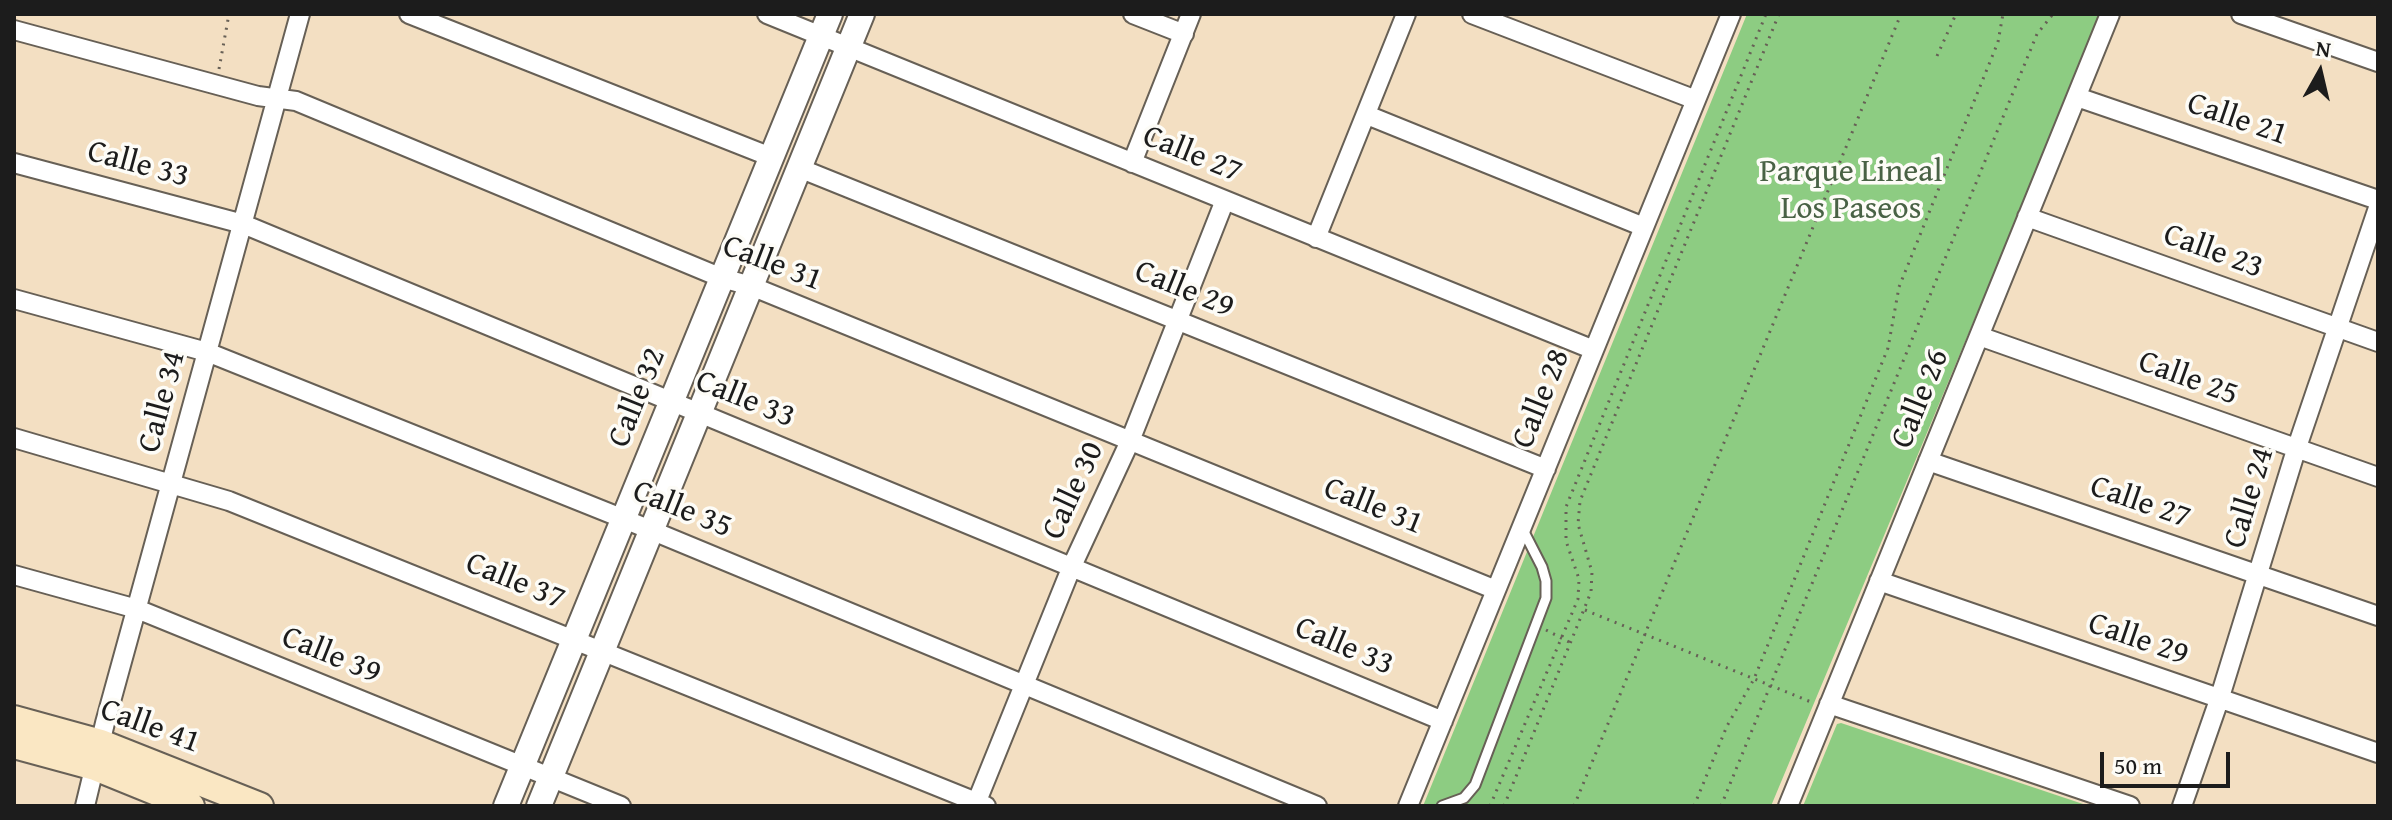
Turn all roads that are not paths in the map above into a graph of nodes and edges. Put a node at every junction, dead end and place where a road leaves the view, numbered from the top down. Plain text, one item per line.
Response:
1 (300, 14) edge
2 (409, 14) edge
3 (767, 14) edge
4 (862, 14) edge
5 (1133, 14) edge
6 (1191, 14) edge
7 (1406, 14) edge
8 (1472, 14) edge
9 (1731, 14) edge
10 (2110, 14) edge
11 (2241, 14) edge
12 (826, 25) edge
13 (14, 30) edge
14 (1184, 34) junction
15 (848, 48) junction
16 (2378, 62) edge
17 (2077, 97) junction
18 (277, 98) junction
19 (1696, 100) junction
20 (1367, 115) junction
21 (771, 157) junction
22 (14, 163) edge
23 (1132, 163) junction
24 (799, 168) junction
25 (1225, 200) junction
26 (2378, 200) edge
27 (2378, 208) edge
28 (2027, 217) junction
29 (243, 224) junction
30 (1644, 227) junction
31 (1316, 238) junction
32 (722, 278) junction
33 (751, 286) junction
34 (14, 299) edge
35 (1178, 320) junction
36 (2339, 329) junction
37 (1979, 336) junction
38 (2378, 342) edge
39 (1594, 350) junction
40 (207, 352) junction
41 (671, 403) junction
42 (699, 414) junction
43 (14, 438) edge
44 (1130, 441) junction
45 (2296, 450) junction
46 (1928, 461) junction
47 (1546, 469) junction
48 (2378, 477) edge
49 (171, 483) junction
50 (624, 519) junction
51 (1522, 528) junction
52 (651, 530) junction
53 (1072, 566) junction
54 (14, 575) edge
55 (2257, 576) junction
56 (1879, 581) junction
57 (1496, 590) junction
58 (137, 609) junction
59 (2378, 616) edge
60 (575, 638) junction
61 (603, 650) junction
62 (1025, 684) junction
63 (2219, 700) junction
64 (1829, 704) junction
65 (14, 719) edge
66 (1443, 721) junction
67 (14, 745) edge
68 (2378, 753) edge
69 (98, 755) junction
70 (522, 767) junction
71 (550, 778) junction
72 (979, 805) edge
73 (85, 806) edge
74 (191, 806) edge
75 (260, 806) edge
76 (506, 806) edge
77 (539, 806) edge
78 (621, 806) edge
79 (1317, 806) edge
80 (1408, 806) edge
81 (1442, 806) edge
82 (1788, 806) edge
83 (2130, 806) edge
84 (2182, 806) edge

1 - 18 street, Calle 34
2 - 21 street
3 - 12 street, Calle 27
4 - 15 street, Calle 32
5 - 14 street
6 - 14 street
7 - 20 street
8 - 19 street
9 - 19 street, Calle 28
10 - 17 street, Calle 26
11 - 16 street
12 - 15 street, Calle 27
12 - 21 street, Calle 32
13 - 18 street, Calle 31
14 - 23 street
15 - 23 street, Calle 27
15 - 24 street, Calle 32
17 - 26 street, Calle 21
17 - 28 street, Calle 26
18 - 29 street, Calle 34
18 - 32 street, Calle 31
19 - 30 street, Calle 28
20 - 30 street
20 - 31 street
21 - 32 street, Calle 32
22 - 29 street, Calle 33
23 - 25 street, Calle 27
24 - 33 street, Calle 32
24 - 35 street, Calle 29
25 - 31 street, Calle 27
25 - 35 street, Calle 30
27 - 36 street, Calle 24
28 - 36 street, Calle 23
28 - 37 street, Calle 26
29 - 40 street, Calle 34
29 - 41 street, Calle 33
30 - 39 street, Calle 28
31 - 39 street, Calle 27
32 - 33 street, Calle 31
32 - 41 street, Calle 32
33 - 42 street, Calle 32
33 - 44 street, Calle 31
34 - 40 street, Calle 35
35 - 44 street, Calle 30
35 - 47 street, Calle 29
36 - 38 street, Calle 23
36 - 45 street, Calle 24
37 - 45 street, Calle 25
37 - 46 street, Calle 26
39 - 47 street, Calle 28
40 - 49 street, Calle 34
40 - 50 street, Calle 35
41 - 42 street, Calle 33
41 - 50 street, Calle 32
42 - 52 street, Calle 32
42 - 53 street, Calle 33
43 - 49 street, Calle 37
44 - 53 street, Calle 30
44 - 57 street, Calle 31
45 - 48 street, Calle 25
45 - 55 street, Calle 24
46 - 55 street, Calle 27
46 - 56 street, Calle 26
47 - 51 street, Calle 28
49 - 58 street, Calle 34
49 - 60 street, Calle 37
50 - 52 street, Calle 35
50 - 60 street, Calle 32
51 - 57 street, Calle 28
51 - 81 lane
52 - 61 street, Calle 32
52 - 62 street, Calle 35
53 - 62 street, Calle 30
53 - 66 street, Calle 33
54 - 58 street, Calle 39
55 - 59 street, Calle 27
55 - 63 street, Calle 24
56 - 63 street, Calle 29
56 - 64 street, Calle 26
57 - 66 street, Calle 28
58 - 69 street, Calle 34
58 - 70 street, Calle 39
60 - 61 street, Calle 37
60 - 70 street, Calle 32
61 - 71 street, Calle 32
61 - 72 street, Calle 37
62 - 72 street, Calle 30
62 - 79 street, Calle 35
63 - 68 street, Calle 29
63 - 84 street, Calle 24
64 - 82 street, Calle 26
64 - 83 street
65 - 69 main road, Calle 41
66 - 80 street, Calle 28
67 - 69 main road, Calle 41
69 - 73 street, Calle 34
69 - 74 main road, Calle 41
69 - 75 main road, Calle 41
70 - 71 street, Calle 39
70 - 76 street, Calle 32
71 - 77 street, Calle 32
71 - 78 street, Calle 39

